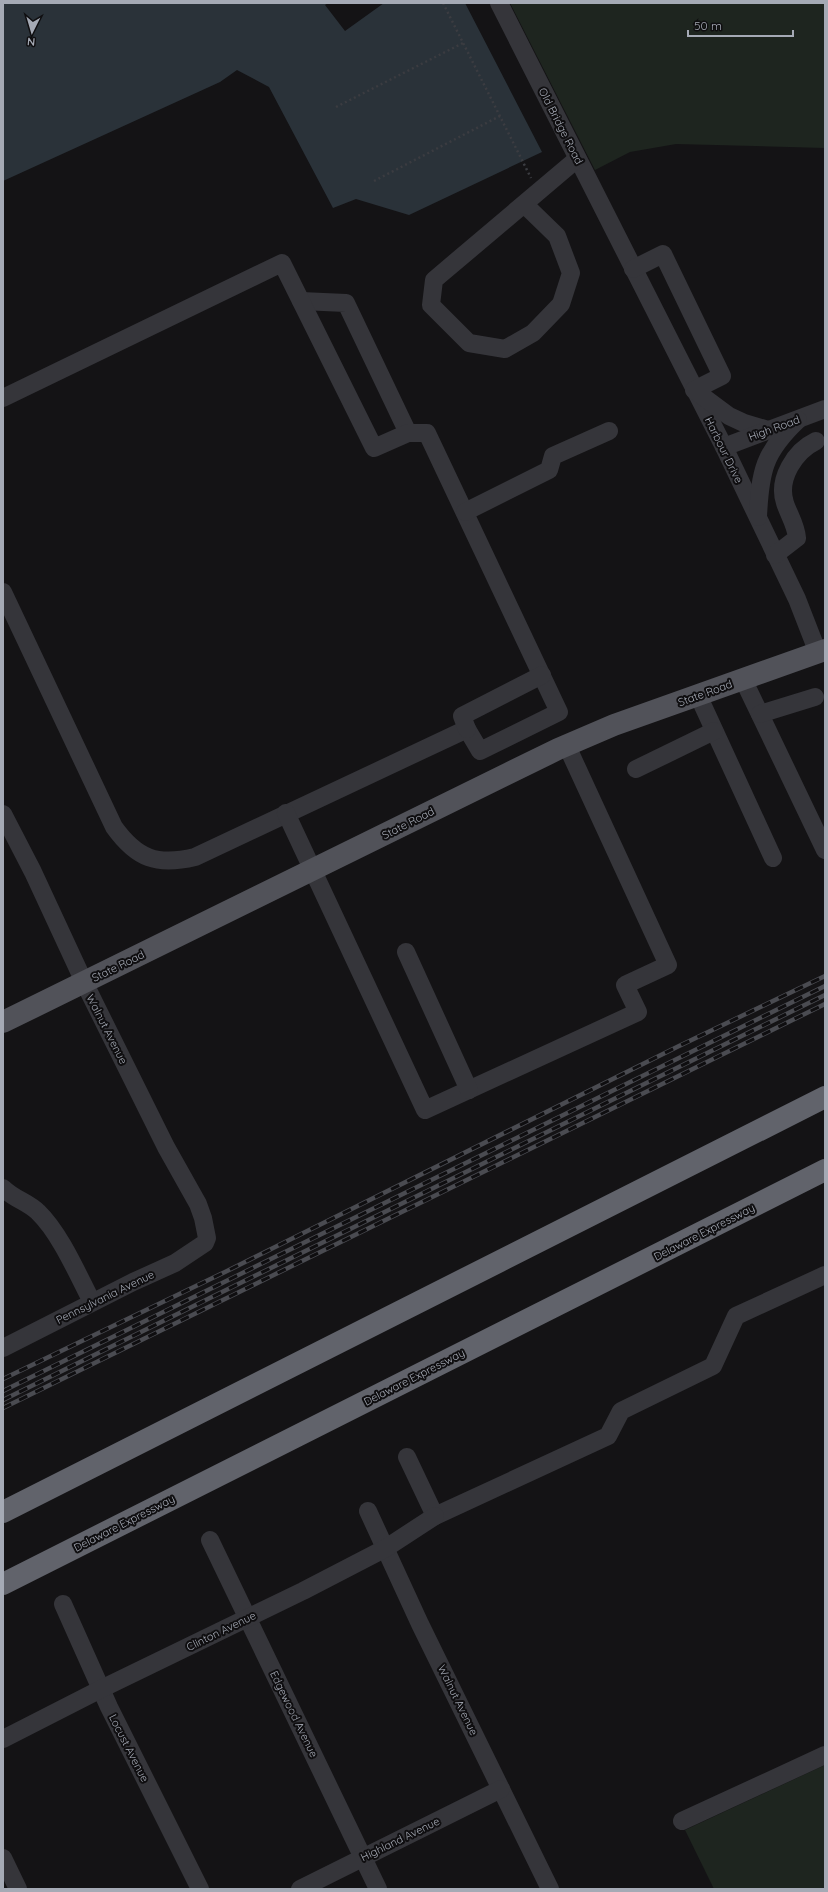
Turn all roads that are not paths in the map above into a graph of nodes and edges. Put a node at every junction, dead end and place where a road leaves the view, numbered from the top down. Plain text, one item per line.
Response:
1 (499, 3) edge
2 (578, 159) junction
3 (524, 204) junction
4 (623, 250) joint
5 (633, 269) junction
6 (301, 302) junction
7 (694, 390) junction
8 (3, 398) edge
9 (825, 410) edge
10 (798, 420) junction
11 (768, 430) junction
12 (609, 431) dead end
13 (408, 433) junction
14 (816, 441) dead end
15 (724, 447) junction
16 (465, 512) junction
17 (758, 520) junction
18 (775, 555) junction
19 (3, 592) edge
20 (822, 652) edge
21 (542, 675) junction
22 (743, 679) junction
23 (698, 695) junction
24 (815, 697) dead end
25 (760, 714) junction
26 (467, 729) junction
27 (714, 731) junction
28 (567, 746) junction
29 (636, 769) dead end
30 (286, 813) junction
31 (3, 814) edge
32 (825, 850) edge
33 (773, 858) dead end
34 (313, 870) junction
35 (406, 952) dead end
36 (84, 982) junction
37 (3, 1022) edge
38 (469, 1090) junction
39 (825, 1097) edge
40 (825, 1170) edge
41 (3, 1188) edge
42 (205, 1244) joint
43 (825, 1275) edge
44 (92, 1302) junction
45 (3, 1348) edge
46 (407, 1456) dead end
47 (368, 1511) dead end
48 (3, 1512) edge
49 (434, 1516) junction
50 (210, 1540) dead end
51 (386, 1548) junction
52 (3, 1584) edge
53 (63, 1604) dead end
54 (247, 1618) junction
55 (101, 1689) junction
56 (3, 1739) edge
57 (825, 1755) edge
58 (501, 1789) junction
59 (682, 1822) dead end
60 (363, 1857) junction
61 (3, 1858) edge
62 (18, 1889) edge
63 (200, 1889) edge
64 (300, 1889) edge
65 (378, 1889) edge
66 (550, 1889) edge

1 - 2 street, Old Bridge Road
2 - 3 street
2 - 4 street, Old Bridge Road
3 - 3 street
4 - 5 street, Harbour Drive
5 - 7 street, Harbour Drive
5 - 7 street
6 - 8 street
6 - 13 street
6 - 13 street
7 - 11 street
7 - 15 street, Harbour Drive
9 - 10 street, High Road
10 - 11 street, High Road
10 - 17 street
11 - 15 street, High Road
12 - 16 street
13 - 16 street
14 - 18 street
15 - 17 street, Harbour Drive
16 - 21 street
17 - 18 street, Harbour Drive
18 - 20 street, Harbour Drive
19 - 30 street
20 - 22 main road, State Road
21 - 26 street
21 - 26 street
22 - 23 main road, State Road
22 - 25 street
23 - 27 street
23 - 28 main road, State Road
24 - 25 street
25 - 32 street
26 - 30 street
27 - 29 street
27 - 33 street
28 - 34 main road, State Road
28 - 38 street
30 - 34 street
31 - 36 street, Walnut Avenue
34 - 36 main road, State Road
34 - 38 street
35 - 38 street
36 - 37 main road, State Road
36 - 42 street, Walnut Avenue
39 - 48 highway
40 - 52 highway, Delaware Expressway
41 - 44 street
42 - 44 street, Pennsylvania Avenue
43 - 49 street, Clinton Avenue
44 - 45 street, Pennsylvania Avenue
46 - 49 street
47 - 51 street, Walnut Avenue
49 - 51 street, Clinton Avenue
50 - 54 street, Edgewood Avenue
51 - 54 street, Clinton Avenue
51 - 58 street, Walnut Avenue
53 - 55 street, Locust Avenue
54 - 55 street, Clinton Avenue
54 - 60 street, Edgewood Avenue
55 - 56 street, Clinton Avenue
55 - 63 street, Locust Avenue
57 - 59 street
58 - 60 street, Highland Avenue
58 - 66 street, Walnut Avenue
60 - 64 street, Highland Avenue
60 - 65 street, Edgewood Avenue
61 - 62 street

